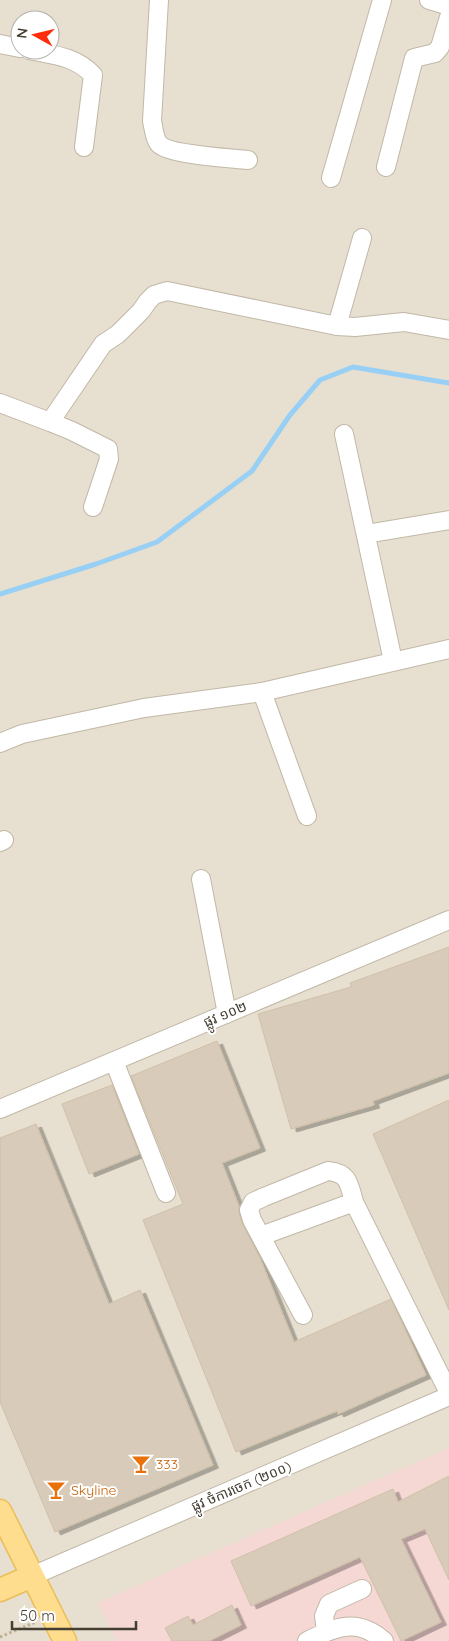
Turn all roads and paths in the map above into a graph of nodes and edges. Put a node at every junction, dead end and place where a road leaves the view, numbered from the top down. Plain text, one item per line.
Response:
1 (159, 0) edge
2 (382, 0) edge
3 (429, 0) edge
4 (449, 6) edge
5 (449, 17) edge
6 (60, 57) edge
7 (84, 147) dead end
8 (248, 160) dead end
9 (386, 167) dead end
10 (331, 178) dead end
11 (362, 238) dead end
12 (337, 326) junction
13 (449, 330) edge
14 (0, 404) edge
15 (50, 422) junction
16 (344, 434) dead end
17 (93, 507) dead end
18 (449, 520) edge
19 (366, 534) junction
20 (449, 649) edge
21 (393, 661) junction
22 (262, 692) junction
23 (0, 743) edge
24 (307, 816) dead end
25 (201, 879) dead end
26 (449, 920) edge
27 (227, 1014) junction
28 (114, 1061) junction
29 (0, 1109) edge
30 (166, 1194) dead end
31 (354, 1202) junction
32 (261, 1236) junction
33 (303, 1315) dead end
34 (449, 1395) edge
35 (0, 1512) edge
36 (32, 1576) junction
37 (362, 1589) dead end
38 (0, 1590) edge
39 (52, 1615) junction
40 (326, 1632) junction
41 (0, 1637) edge
42 (65, 1641) edge
43 (307, 1641) edge
44 (384, 1641) edge

1 - 8 street
2 - 10 street
3 - 4 street
5 - 9 street
6 - 7 street
11 - 12 street
12 - 13 street
12 - 15 street
14 - 15 street
15 - 17 street
16 - 19 street
18 - 19 street
19 - 21 street
20 - 21 street
21 - 22 street
22 - 23 street
22 - 24 street
25 - 27 street
26 - 27 street, ផ្លូវ ១០២
27 - 28 street, ផ្លូវ ១០២
28 - 29 street, ផ្លូវ ១០២
28 - 30 street
31 - 32 street
31 - 32 street
31 - 34 street
32 - 33 street
34 - 36 street, ផ្លូវ ចំការចេក (២០០)
35 - 36 main road
36 - 38 main road
36 - 39 main road
37 - 40 street
39 - 41 path
39 - 42 main road
40 - 43 street
40 - 44 street

